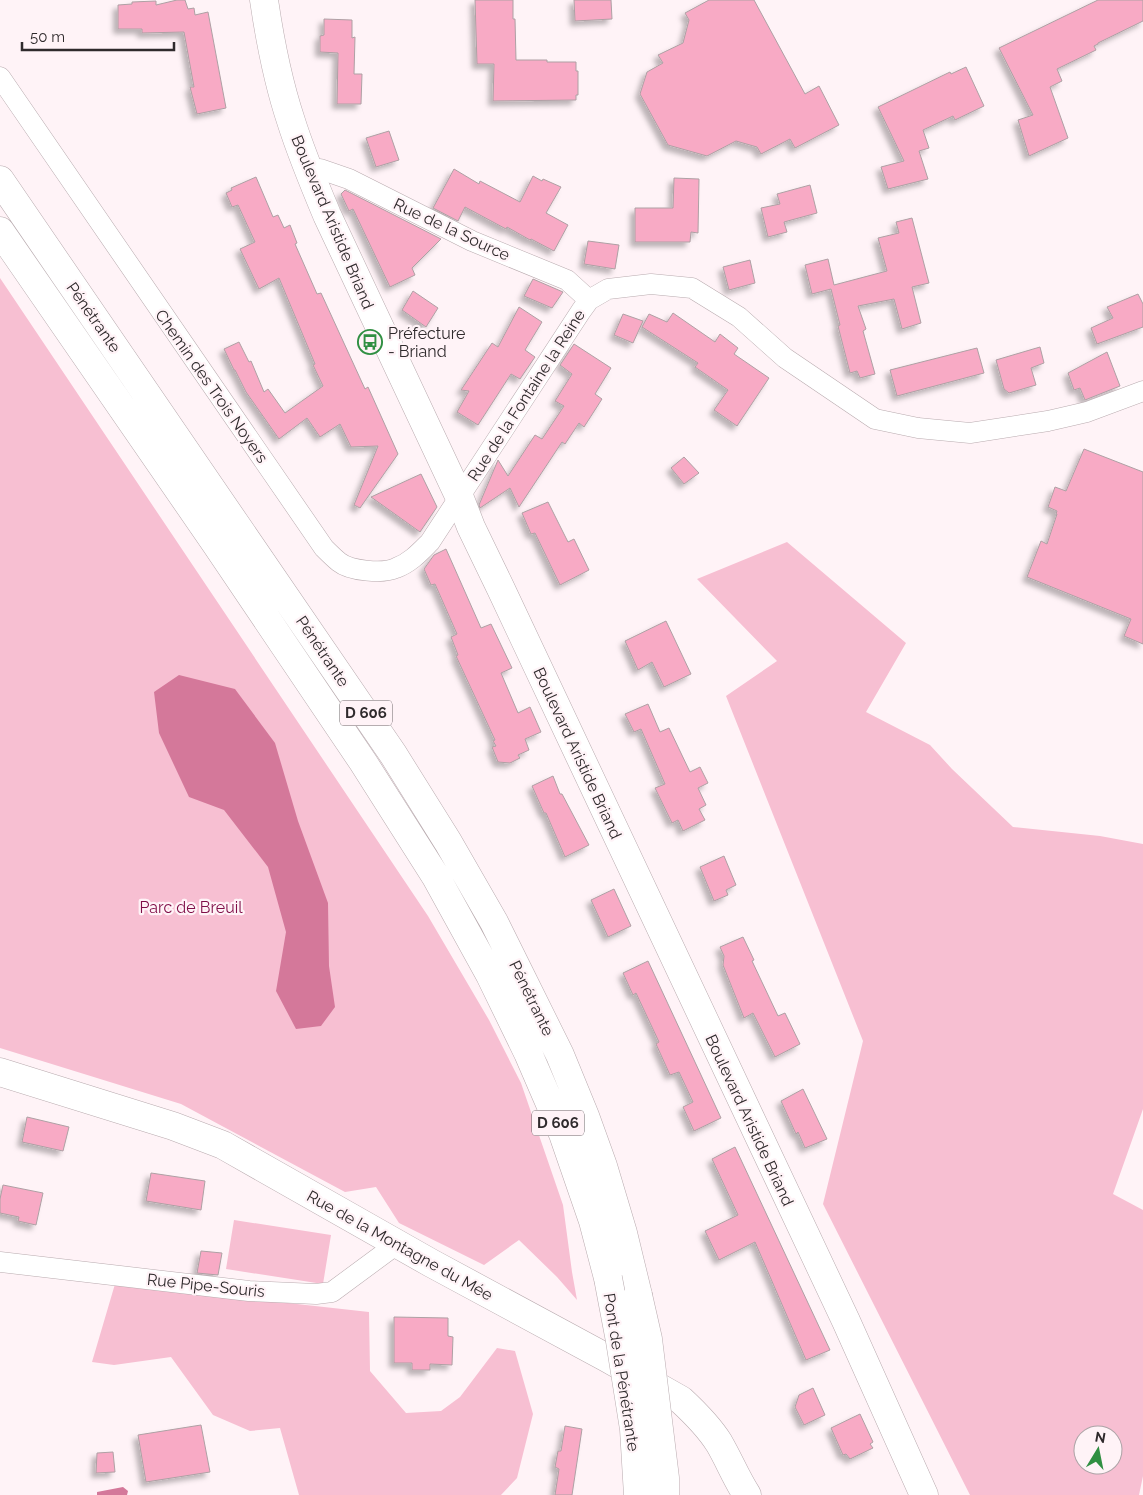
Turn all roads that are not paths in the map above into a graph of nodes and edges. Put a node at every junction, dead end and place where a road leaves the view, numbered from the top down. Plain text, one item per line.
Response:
1 (264, 0) edge
2 (0, 77) edge
3 (309, 173) junction
4 (0, 180) edge
5 (0, 231) edge
6 (589, 300) junction
7 (1143, 392) edge
8 (459, 496) junction
9 (0, 1072) edge
10 (397, 1244) junction
11 (0, 1262) edge
12 (608, 1278) joint
13 (638, 1295) joint
14 (737, 1490) edge
15 (919, 1492) edge
16 (638, 1495) edge
17 (665, 1495) edge

1 - 3 main road, Boulevard Aristide Briand
2 - 8 street, Chemin des Trois Noyers
3 - 6 street, Rue de la Source
3 - 8 main road, Boulevard Aristide Briand
4 - 13 main road, Pénétrante / D 606
5 - 12 main road, Pénétrante / D 606
6 - 7 street, Rue de la Fontaine la Reine
6 - 8 street, Rue de la Fontaine la Reine
8 - 15 main road, Boulevard Aristide Briand
9 - 10 main road, Rue de la Montagne du Mée
10 - 11 street, Rue Pipe-Souris
10 - 14 main road, Rue de la Montagne du Mée
12 - 16 main road, Pont de la Pénétrante / D 606, bridge
13 - 17 main road, Pont de la Pénétrante / D 606, bridge

